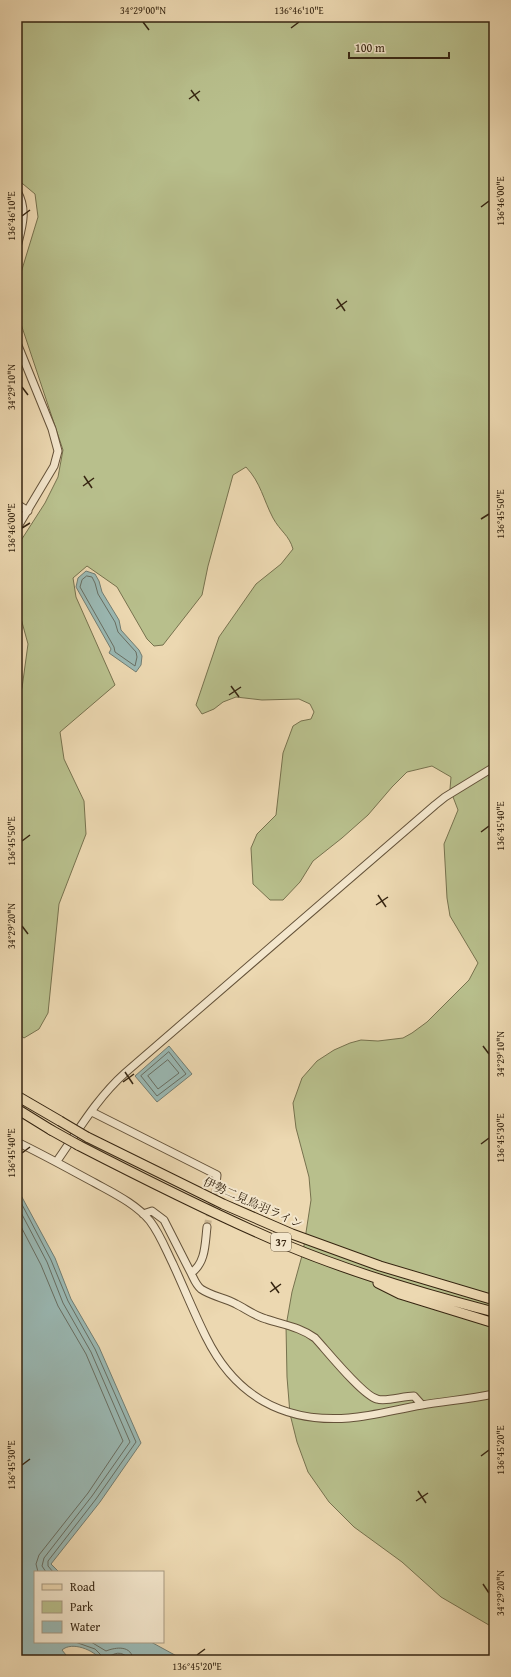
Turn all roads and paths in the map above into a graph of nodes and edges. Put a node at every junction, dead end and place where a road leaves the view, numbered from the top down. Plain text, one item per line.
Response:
1 (17, 191) edge
2 (17, 247) edge
3 (17, 343) edge
4 (17, 504) edge
5 (28, 511) junction
6 (17, 528) edge
7 (494, 767) edge
8 (17, 1096) edge
9 (17, 1109) edge
10 (92, 1112) junction
11 (17, 1142) edge
12 (57, 1161) junction
13 (216, 1184) tunnel mouth
14 (144, 1214) junction
15 (207, 1227) tunnel mouth
16 (335, 1263) junction
17 (191, 1273) junction
18 (456, 1289) junction
19 (494, 1295) edge
20 (494, 1300) edge
21 (494, 1312) edge
22 (494, 1323) edge
23 (494, 1394) edge
24 (422, 1405) junction

1 - 2 street
3 - 5 street
4 - 5 street
5 - 6 street
7 - 10 street
8 - 18 main road, 伊勢二見鳥羽ライン / 37, bridge
9 - 16 main road, 伊勢二見鳥羽ライン / 37, bridge
10 - 12 street
10 - 13 street
11 - 12 street
12 - 14 street
14 - 17 street
14 - 24 street
15 - 17 street
16 - 21 main road, 伊勢二見鳥羽ライン / 37
16 - 22 main road
17 - 24 street
18 - 19 main road
18 - 20 main road, 伊勢二見鳥羽ライン / 37
23 - 24 street

